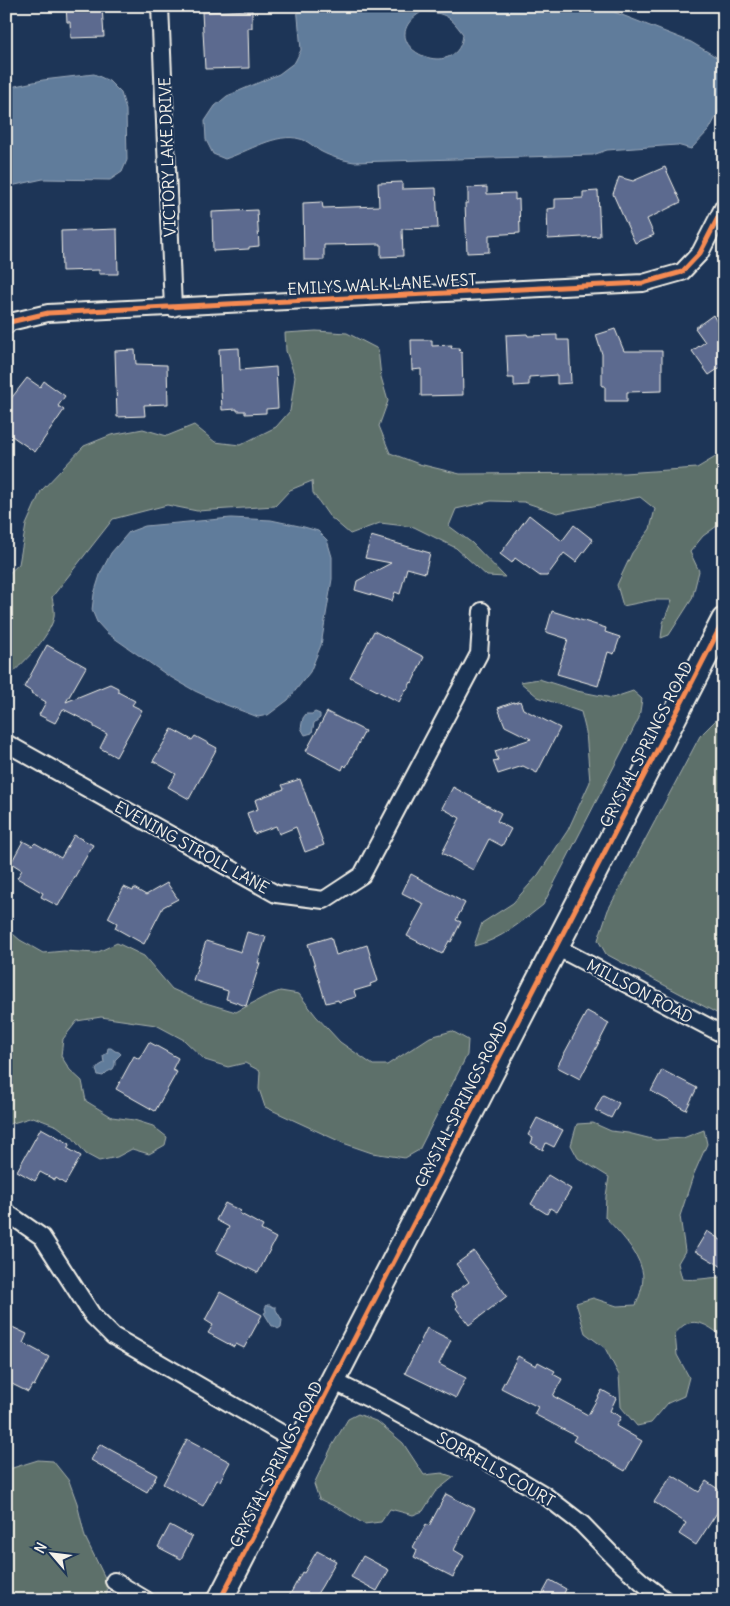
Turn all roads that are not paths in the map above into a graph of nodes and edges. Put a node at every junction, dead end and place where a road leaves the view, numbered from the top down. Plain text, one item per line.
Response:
1 (160, 6) edge
2 (724, 206) edge
3 (173, 308) junction
4 (6, 326) edge
5 (482, 611) dead end
6 (724, 620) edge
7 (6, 743) edge
8 (556, 947) junction
9 (724, 1035) edge
10 (6, 1212) edge
11 (332, 1381) junction
12 (300, 1444) junction
13 (114, 1581) dead end
14 (146, 1600) edge
15 (220, 1600) edge
16 (665, 1600) edge

1 - 3 street, VICTORY LAKE DRIVE
2 - 3 street, EMILYS WALK LANE WEST
3 - 4 street, EMILYS WALK LANE WEST
5 - 7 street, EVENING STROLL LANE
6 - 8 street, CRYSTAL SPRINGS ROAD
8 - 9 street, MILLSON ROAD
8 - 11 street, CRYSTAL SPRINGS ROAD
10 - 12 street
11 - 12 street, CRYSTAL SPRINGS ROAD
11 - 16 street, SORRELLS COURT
12 - 15 street, CRYSTAL SPRINGS ROAD
13 - 14 street

